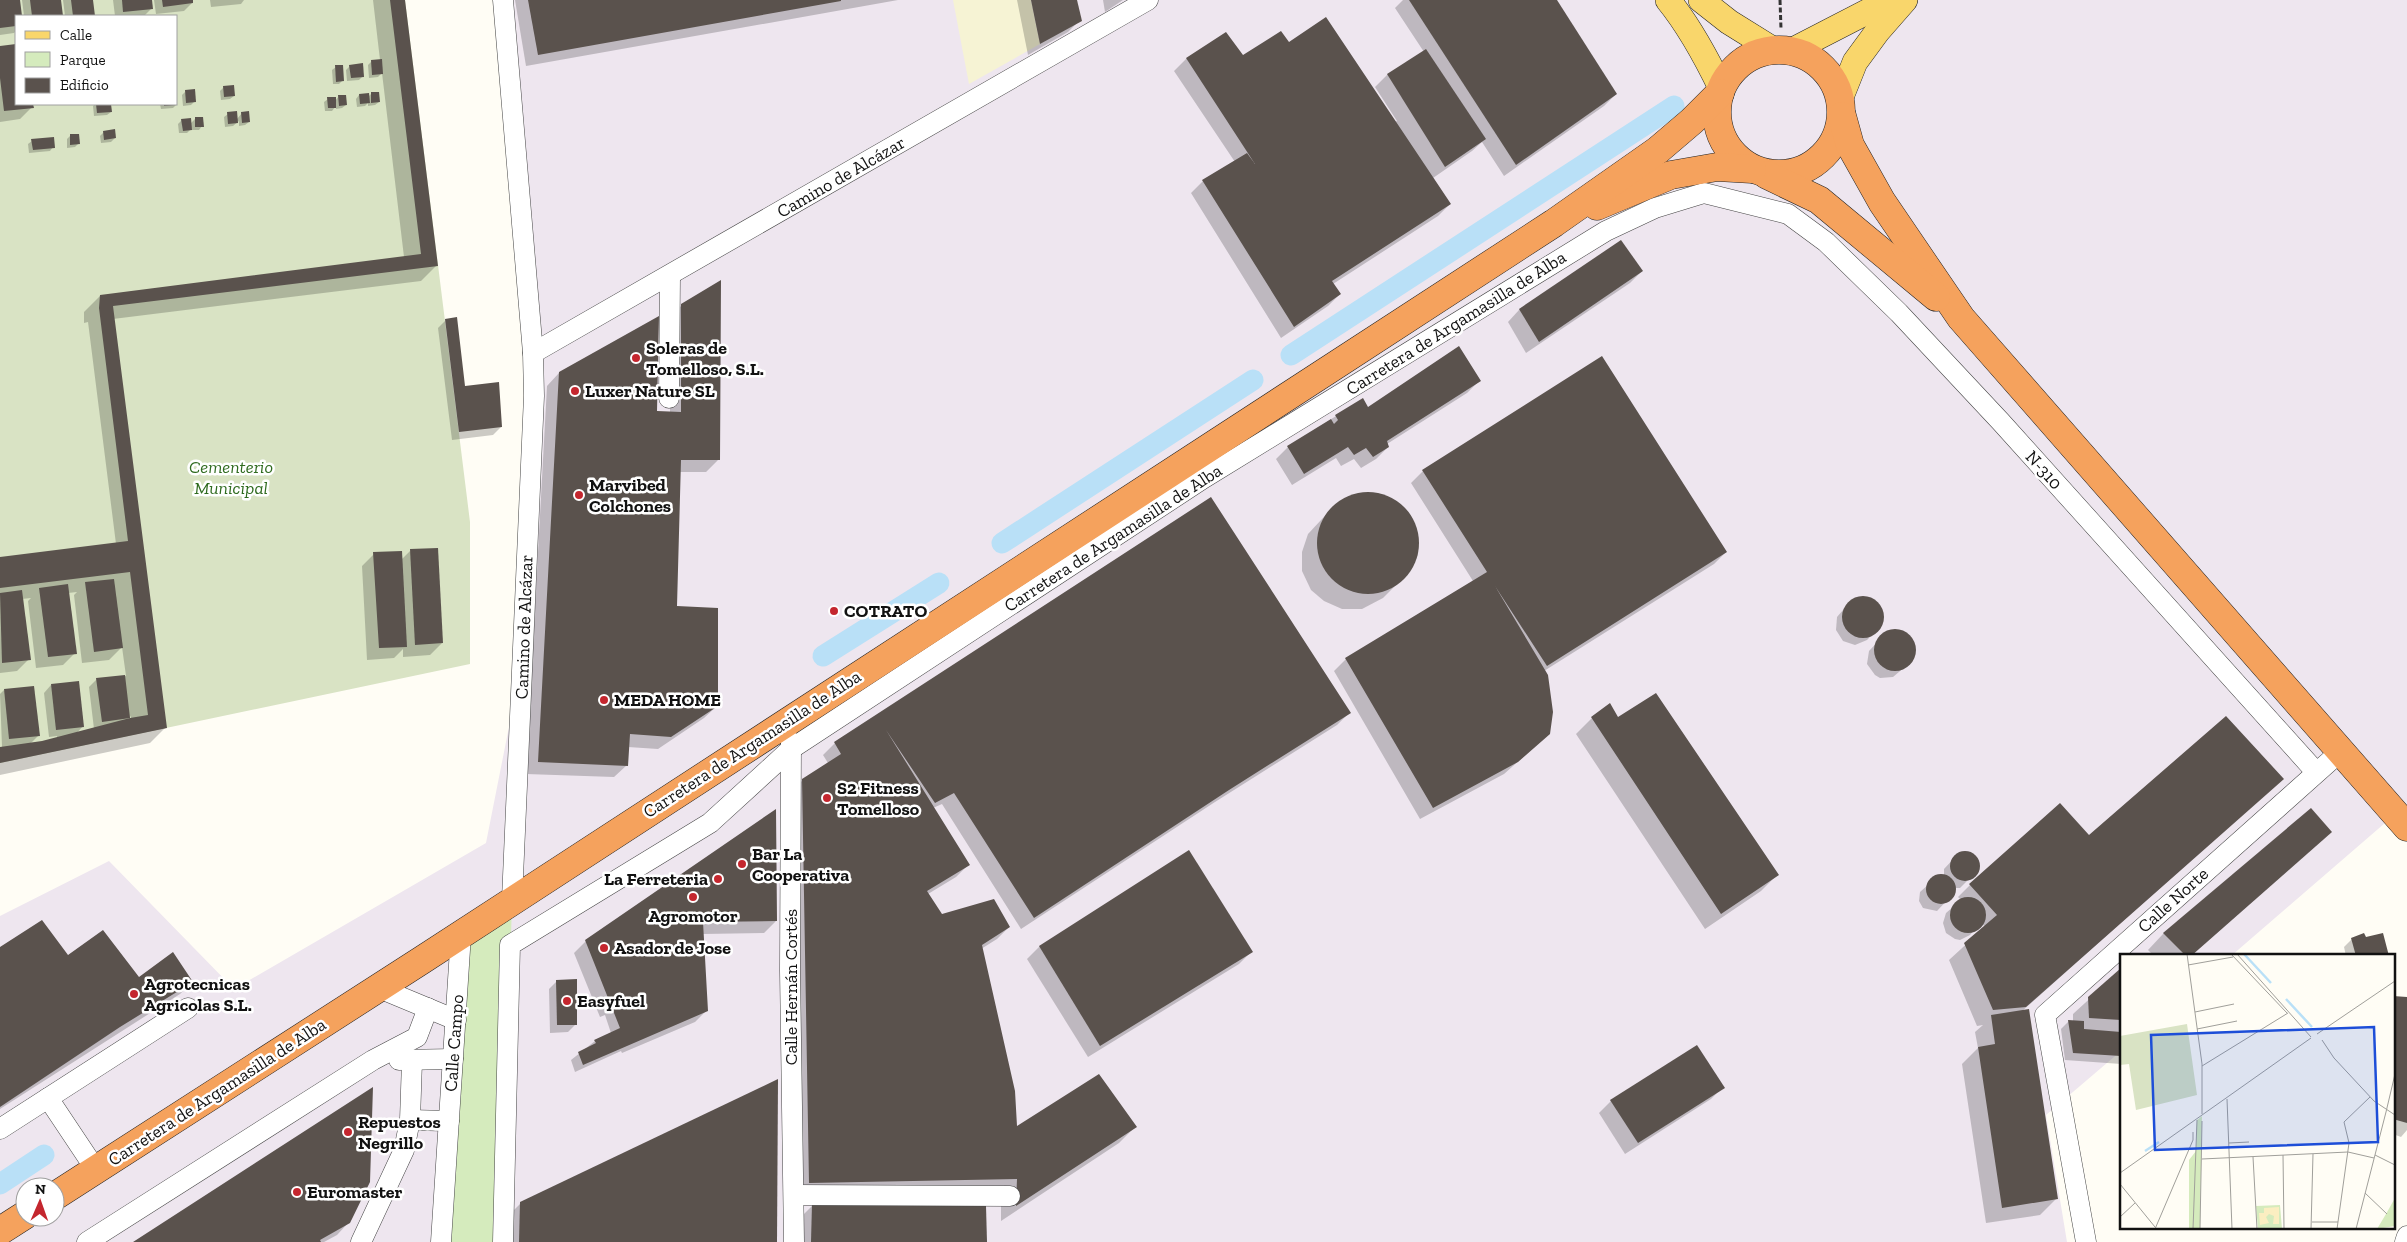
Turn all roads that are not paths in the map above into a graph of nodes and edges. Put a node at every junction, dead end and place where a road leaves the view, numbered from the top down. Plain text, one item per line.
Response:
1 (503, 0) edge
2 (1148, 0) edge
3 (1668, 0) edge
4 (1701, 0) edge
5 (1890, 0) edge
6 (1905, 0) edge
7 (1782, 50) junction
8 (1720, 91) junction
9 (1842, 107) junction
10 (1758, 171) junction
11 (1745, 201) joint
12 (1554, 223) junction
13 (670, 275) junction
14 (1961, 318) junction
15 (533, 353) junction
16 (669, 398) dead end
17 (791, 720) junction
18 (791, 749) junction
19 (2340, 752) junction
20 (2316, 772) junction
21 (2407, 827) edge
22 (512, 900) junction
23 (461, 934) junction
24 (379, 988) junction
25 (188, 1008) dead end
26 (428, 1008) junction
27 (456, 1020) junction
28 (453, 1059) junction
29 (372, 1060) junction
30 (412, 1061) junction
31 (48, 1098) junction
32 (410, 1120) junction
33 (449, 1121) junction
34 (0, 1129) edge
35 (96, 1170) junction
36 (65, 1190) edge
37 (794, 1195) junction
38 (1010, 1196) dead end
39 (15, 1221) edge
40 (0, 1231) edge
41 (2407, 1236) edge
42 (88, 1242) edge
43 (361, 1242) edge
44 (441, 1242) edge
45 (503, 1242) edge
46 (794, 1242) edge
47 (2086, 1242) edge
48 (2405, 1242) edge

1 - 15 street, Camino de Alcázar
2 - 13 street, Camino de Alcázar
3 - 8 main road
4 - 7 main road
5 - 7 main road
6 - 9 main road
7 - 8 highway
7 - 9 highway
8 - 10 highway
8 - 12 highway
9 - 10 highway
9 - 14 highway
10 - 12 highway
10 - 14 highway
11 - 18 street, Carretera de Argamasilla de Alba
11 - 20 street, N-310
12 - 17 highway, Carretera de Argamasilla de Alba
13 - 15 street, Camino de Alcázar
13 - 16 street
14 - 19 highway
15 - 22 street, Camino de Alcázar
17 - 18 street, Calle Hernán Cortés
17 - 22 highway, Carretera de Argamasilla de Alba
18 - 37 street, Calle Hernán Cortés
18 - 45 street, Carretera de Argamasilla de Alba
19 - 20 street, Calle Norte
19 - 21 highway
20 - 47 street, Calle Norte
22 - 23 highway, Carretera de Argamasilla de Alba
23 - 24 highway, Carretera de Argamasilla de Alba
23 - 27 street, Calle Campo
24 - 26 street
24 - 35 highway, Carretera de Argamasilla de Alba
25 - 31 street
26 - 27 street
26 - 29 street
27 - 28 street, Calle Campo
28 - 30 street
28 - 33 street, Calle Campo
29 - 30 street
29 - 42 street
30 - 32 street
31 - 34 street
31 - 35 street
32 - 33 street
32 - 43 street
33 - 44 street, Calle Campo
35 - 36 highway, Carretera de Argamasilla de Alba
37 - 38 street
37 - 46 street, Calle Hernán Cortés
39 - 40 highway
41 - 48 street

